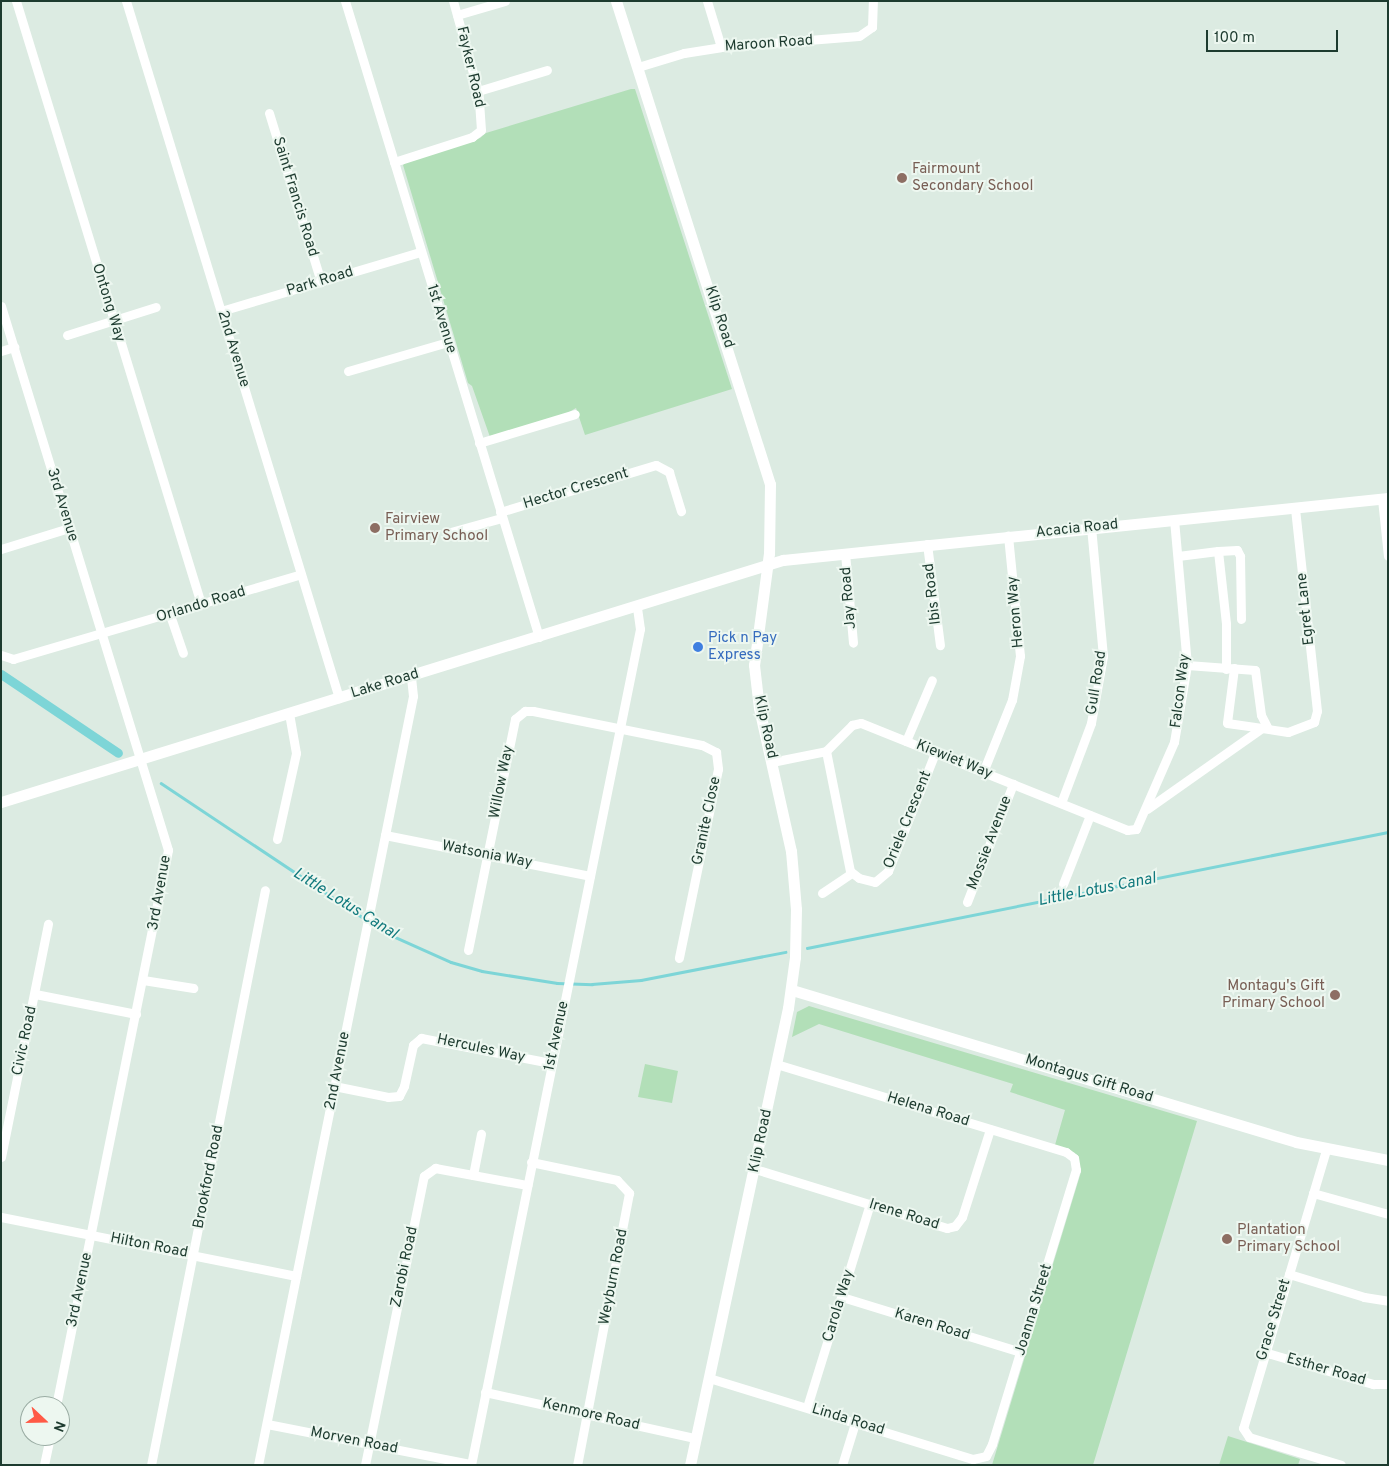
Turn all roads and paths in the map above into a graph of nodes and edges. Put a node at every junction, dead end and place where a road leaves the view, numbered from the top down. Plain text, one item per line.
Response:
1 (16, 1) edge
2 (126, 1) edge
3 (345, 1) edge
4 (453, 1) edge
5 (505, 1) edge
6 (616, 1) edge
7 (708, 1) edge
8 (873, 1) edge
9 (457, 15) junction
10 (722, 47) junction
11 (638, 67) junction
12 (547, 70) dead end
13 (478, 91) junction
14 (269, 113) dead end
15 (394, 162) junction
16 (420, 252) junction
17 (321, 282) junction
18 (1, 306) edge
19 (156, 307) dead end
20 (221, 311) junction
21 (114, 320) junction
22 (67, 335) dead end
23 (448, 342) junction
24 (14, 347) junction
25 (1, 351) edge
26 (348, 371) dead end
27 (575, 414) dead end
28 (479, 443) junction
29 (1385, 498) edge
30 (1295, 507) junction
31 (681, 511) dead end
32 (501, 515) junction
33 (1174, 520) junction
34 (69, 528) junction
35 (1091, 528) junction
36 (447, 534) dead end
37 (1008, 536) junction
38 (927, 544) junction
39 (1, 549) edge
40 (1218, 552) junction
41 (845, 553) junction
42 (1178, 556) junction
43 (1388, 556) edge
44 (768, 565) junction
45 (301, 574) junction
46 (201, 604) junction
47 (637, 607) junction
48 (170, 615) junction
49 (1241, 619) dead end
50 (100, 631) junction
51 (539, 637) junction
52 (853, 643) dead end
53 (940, 645) dead end
54 (183, 652) dead end
55 (1, 655) edge
56 (1187, 665) junction
57 (1230, 669) junction
58 (410, 676) junction
59 (932, 680) dead end
60 (339, 698) junction
61 (289, 714) junction
62 (1265, 727) junction
63 (619, 729) junction
64 (906, 741) junction
65 (826, 751) junction
66 (935, 753) junction
67 (140, 759) junction
68 (772, 762) junction
69 (983, 772) junction
70 (1013, 784) junction
71 (1, 802) edge
72 (1060, 803) junction
73 (1146, 810) junction
74 (1090, 815) junction
75 (1140, 825) joint
76 (385, 835) junction
77 (277, 839) dead end
78 (488, 855) junction
79 (852, 873) junction
80 (590, 876) junction
81 (1063, 884) dead end
82 (265, 890) dead end
83 (822, 893) dead end
84 (966, 902) dead end
85 (48, 924) dead end
86 (468, 950) dead end
87 (680, 958) dead end
88 (143, 980) junction
89 (193, 988) dead end
90 (792, 990) junction
91 (35, 994) junction
92 (136, 1014) junction
93 (551, 1063) junction
94 (777, 1064) junction
95 (334, 1086) junction
96 (990, 1129) junction
97 (481, 1134) dead end
98 (1326, 1150) junction
99 (1, 1157) edge
100 (1388, 1160) edge
101 (1076, 1161) joint
102 (531, 1162) junction
103 (755, 1169) junction
104 (473, 1175) junction
105 (527, 1185) junction
106 (1313, 1193) junction
107 (870, 1204) junction
108 (1388, 1214) edge
109 (1, 1217) edge
110 (91, 1235) junction
111 (194, 1255) junction
112 (1289, 1274) junction
113 (296, 1276) junction
114 (842, 1297) junction
115 (1388, 1301) edge
116 (1021, 1352) junction
117 (1264, 1352) junction
118 (709, 1378) junction
119 (1388, 1384) edge
120 (485, 1392) junction
121 (58, 1396) edge
122 (808, 1407) junction
123 (587, 1414) junction
124 (855, 1423) junction
125 (267, 1424) junction
126 (696, 1438) junction
127 (369, 1444) junction
128 (48, 1446) edge
129 (986, 1456) joint
130 (471, 1464) edge
131 (44, 1465) edge
132 (151, 1465) edge
133 (258, 1465) edge
134 (365, 1465) edge
135 (577, 1465) edge
136 (690, 1465) edge
137 (842, 1465) edge
138 (1341, 1465) edge

1 - 21 street, Ontong Way
2 - 20 street, 2nd Avenue
3 - 15 street, 1st Avenue
4 - 9 street, Fayker Road
5 - 9 street
6 - 11 street, Klip Road
7 - 10 street
8 - 10 street, Maroon Road
9 - 13 street, Fayker Road
10 - 11 street, Maroon Road
11 - 44 street, Klip Road
12 - 13 street
13 - 15 street, Fayker Road
14 - 17 street, Saint Francis Road
15 - 16 street, 1st Avenue
16 - 17 street, Park Road
16 - 23 street, 1st Avenue
17 - 20 street, Park Road
18 - 24 street, 3rd Avenue
19 - 21 street
20 - 45 street, 2nd Avenue
21 - 22 street
21 - 46 street, Ontong Way
23 - 26 street
23 - 28 street, 1st Avenue
24 - 25 street
24 - 34 street, 3rd Avenue
27 - 28 street
28 - 32 street, 1st Avenue
29 - 30 street, Acacia Road
29 - 43 street
30 - 33 street, Acacia Road
30 - 62 street, Egret Lane
31 - 32 street, Hector Crescent
32 - 36 street, Hector Crescent
32 - 51 street, 1st Avenue
33 - 35 street, Acacia Road
33 - 42 street, Falcon Way
34 - 39 street
34 - 50 street, 3rd Avenue
35 - 37 street, Acacia Road
35 - 72 street, Gull Road
37 - 38 street, Acacia Road
37 - 69 street, Heron Way
38 - 41 street, Acacia Road
38 - 53 street, Ibis Road
40 - 42 street
40 - 49 street
40 - 57 street
41 - 44 street, Acacia Road
41 - 52 street, Jay Road
42 - 56 street, Falcon Way
44 - 47 street, Lake Road
44 - 68 street, Klip Road
45 - 46 street, Orlando Road
45 - 60 street, 2nd Avenue
46 - 48 street, Orlando Road
47 - 51 street, Lake Road
47 - 63 street, 1st Avenue
48 - 50 street, Orlando Road
48 - 54 street
50 - 55 street, Orlando Road
50 - 67 street, 3rd Avenue
51 - 58 street, Lake Road
56 - 57 street
56 - 73 street, Falcon Way
57 - 62 street
57 - 62 street
58 - 60 street, Lake Road
58 - 76 street, 2nd Avenue
59 - 64 street
60 - 61 street, Lake Road
61 - 67 street, Lake Road
61 - 77 street
62 - 73 street
63 - 78 street, Willow Way
63 - 80 street, 1st Avenue
63 - 87 street, Granite Close
64 - 65 street, Kiewiet Way
64 - 66 street, Kiewiet Way
65 - 68 street
65 - 79 street
66 - 69 street, Kiewiet Way
66 - 79 street, Oriele Crescent
67 - 71 street, Lake Road
67 - 88 street, 3rd Avenue
68 - 90 street, Klip Road
69 - 70 street, Kiewiet Way
70 - 72 street, Kiewiet Way
70 - 84 street, Mossie Avenue
72 - 74 street, Kiewiet Way
73 - 75 street, Falcon Way
74 - 75 street, Kiewiet Way
74 - 81 street
76 - 78 street, Watsonia Way
76 - 95 street, 2nd Avenue
78 - 80 street, Watsonia Way
78 - 86 street, Willow Way
79 - 83 street
80 - 93 street, 1st Avenue
82 - 111 street, Brookford Road
85 - 91 street, Civic Road
88 - 89 street
88 - 92 street, 3rd Avenue
90 - 94 street, Klip Road
90 - 98 street, Montagus Gift Road
91 - 92 street
91 - 99 street, Civic Road
92 - 110 street, 3rd Avenue
93 - 95 street, Hercules Way
93 - 102 street, 1st Avenue
94 - 96 street, Helena Road
94 - 103 street, Klip Road
95 - 113 street, 2nd Avenue
96 - 101 street, Helena Road
96 - 107 street, Irene Road
97 - 104 street
98 - 100 street, Montagus Gift Road
98 - 106 street, Grace Street
101 - 116 street, Joanna Street
102 - 105 street, 1st Avenue
102 - 123 street, Weyburn Road
103 - 107 street, Irene Road
103 - 118 street, Klip Road
104 - 105 street, Zarobi Road
104 - 127 street, Zarobi Road
105 - 120 street, 1st Avenue
106 - 108 street
106 - 112 street, Grace Street
107 - 114 street, Carola Way
109 - 110 street, Hilton Road
110 - 111 street, Hilton Road
110 - 121 street, 3rd Avenue
111 - 113 street, Hilton Road
111 - 132 street, Brookford Road
112 - 115 street
112 - 117 street, Grace Street
113 - 125 street, 2nd Avenue
114 - 116 street, Karen Road
114 - 122 street, Carola Way
116 - 129 street, Joanna Street
117 - 119 street, Esther Road
117 - 138 street, Grace Street
118 - 122 street, Linda Road
118 - 126 street, Klip Road
120 - 123 street, Kenmore Road
120 - 130 street, 1st Avenue
122 - 124 street, Linda Road
123 - 126 street, Kenmore Road
123 - 135 street, Weyburn Road
124 - 129 street, Linda Road
124 - 137 street
125 - 127 street, Morven Road
125 - 133 street, 2nd Avenue
126 - 136 street, Klip Road
127 - 130 street, Morven Road
127 - 134 street, Zarobi Road
128 - 131 street

